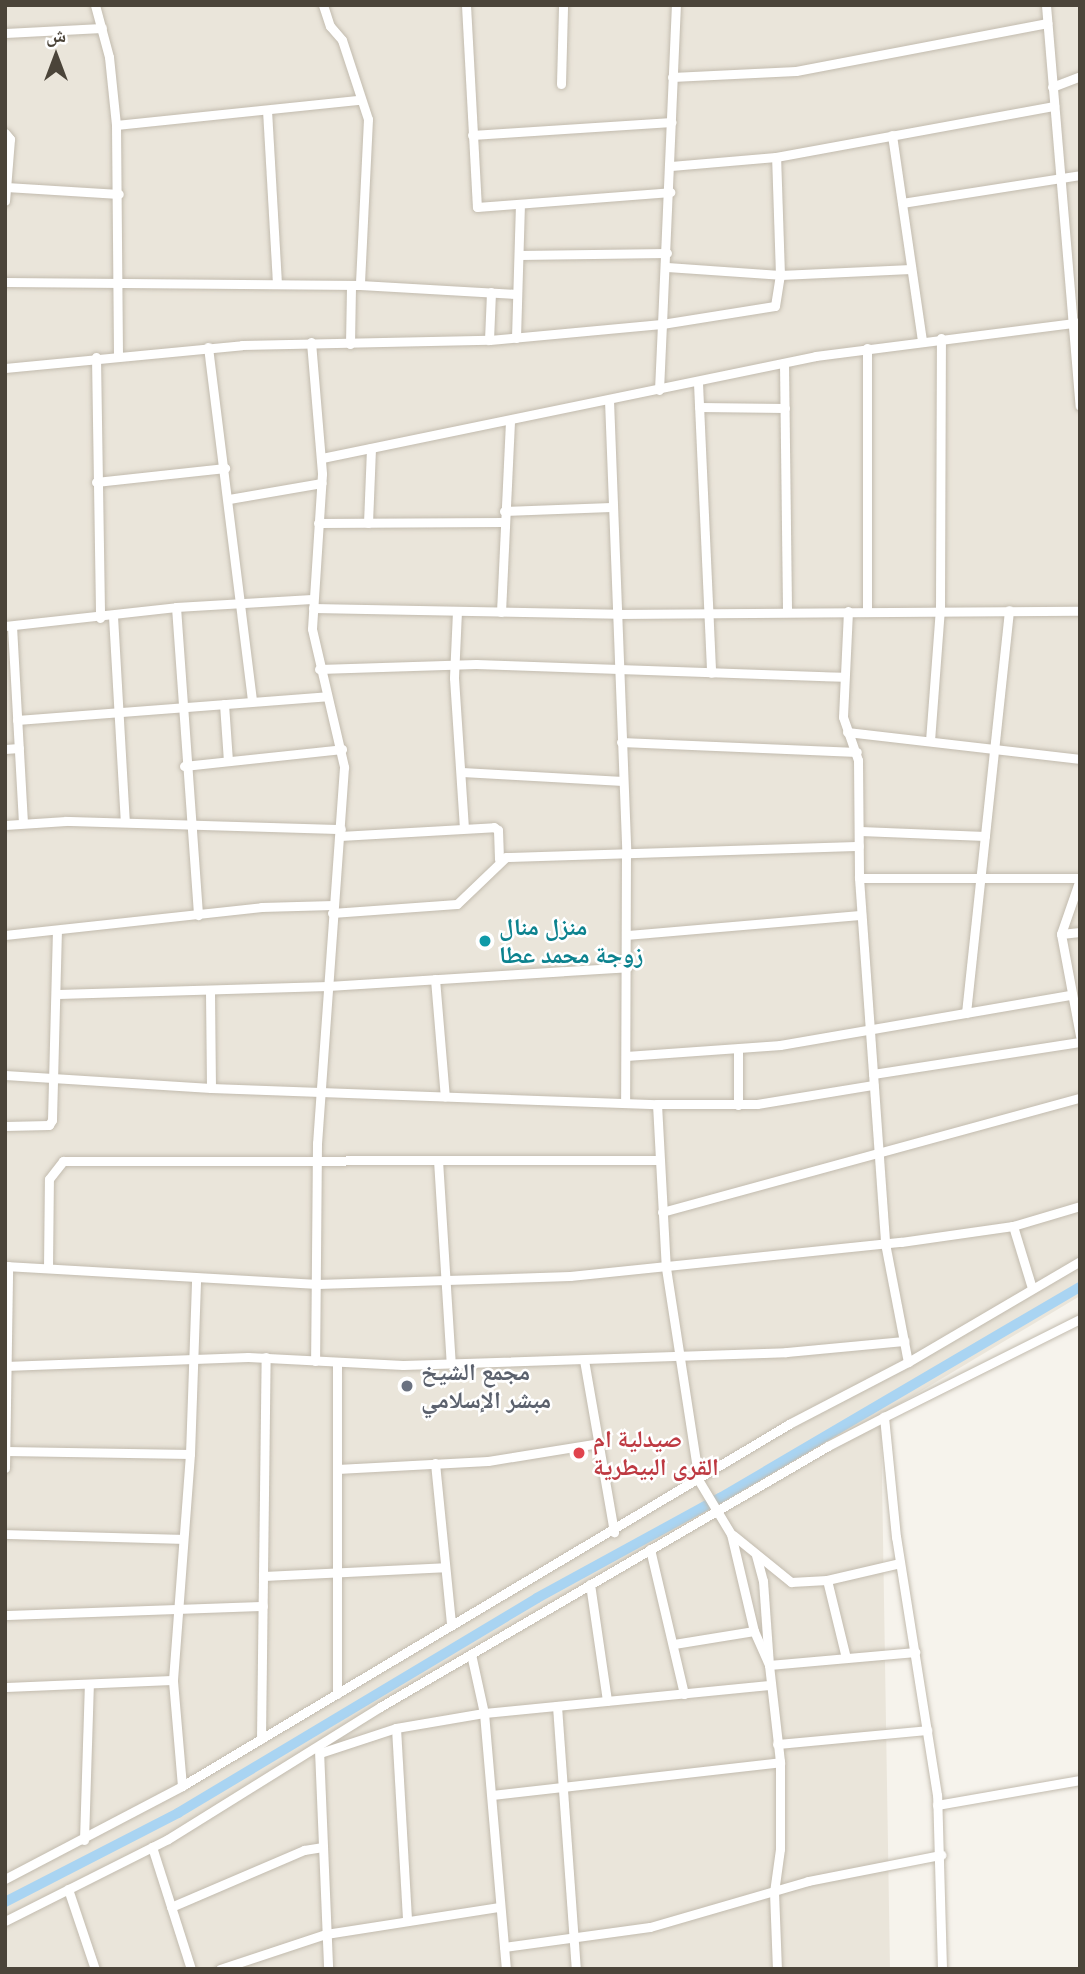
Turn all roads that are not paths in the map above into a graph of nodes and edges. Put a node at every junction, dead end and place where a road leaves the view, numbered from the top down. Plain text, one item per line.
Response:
1 (95, 5) edge
2 (323, 5) edge
3 (466, 5) edge
4 (563, 5) edge
5 (676, 5) edge
6 (1046, 5) edge
7 (1047, 23) junction
8 (103, 28) junction
9 (5, 33) edge
10 (1080, 76) edge
11 (672, 77) junction
12 (561, 84) dead end
13 (1052, 87) junction
14 (360, 100) junction
15 (1054, 106) junction
16 (267, 110) junction
17 (671, 122) junction
18 (116, 125) junction
19 (5, 133) edge
20 (472, 135) junction
21 (892, 135) junction
22 (776, 157) junction
23 (671, 166) junction
24 (1080, 175) edge
25 (1061, 179) junction
26 (6, 182) edge
27 (670, 192) junction
28 (119, 194) junction
29 (5, 201) edge
30 (902, 203) junction
31 (520, 205) junction
32 (667, 253) junction
33 (519, 255) junction
34 (667, 267) junction
35 (911, 269) junction
36 (780, 275) junction
37 (5, 282) edge
38 (277, 284) junction
39 (356, 285) junction
40 (119, 286) junction
41 (491, 292) junction
42 (517, 294) junction
43 (1076, 323) edge
44 (662, 324) junction
45 (516, 338) junction
46 (941, 338) junction
47 (922, 340) junction
48 (489, 341) junction
49 (311, 342) junction
50 (350, 344) junction
51 (208, 347) junction
52 (867, 348) junction
53 (118, 355) junction
54 (96, 357) junction
55 (784, 363) junction
56 (5, 368) edge
57 (698, 383) junction
58 (659, 390) junction
59 (609, 400) junction
60 (1080, 406) edge
61 (699, 407) junction
62 (785, 408) junction
63 (510, 420) junction
64 (371, 448) junction
65 (322, 458) junction
66 (225, 468) junction
67 (96, 482) junction
68 (322, 482) junction
69 (229, 499) junction
70 (611, 507) junction
71 (504, 511) junction
72 (503, 522) junction
73 (318, 523) junction
74 (368, 523) junction
75 (243, 602) junction
76 (313, 604) junction
77 (176, 607) junction
78 (940, 609) junction
79 (1009, 610) junction
80 (457, 611) junction
81 (787, 611) junction
82 (848, 611) junction
83 (867, 611) junction
84 (1080, 611) edge
85 (501, 612) junction
86 (706, 612) junction
87 (616, 614) junction
88 (113, 616) junction
89 (100, 618) junction
90 (8, 626) edge
91 (454, 664) junction
92 (319, 670) junction
93 (618, 671) junction
94 (711, 673) junction
95 (843, 677) junction
96 (327, 696) junction
97 (252, 702) junction
98 (224, 704) junction
99 (180, 708) junction
100 (120, 712) junction
101 (17, 720) junction
102 (848, 732) junction
103 (930, 741) junction
104 (621, 742) junction
105 (19, 748) junction
106 (5, 749) edge
107 (342, 749) junction
108 (997, 749) junction
109 (857, 752) junction
110 (1080, 759) edge
111 (228, 761) junction
112 (184, 766) junction
113 (461, 772) junction
114 (623, 781) junction
115 (125, 822) junction
116 (189, 822) junction
117 (23, 823) junction
118 (5, 825) edge
119 (464, 828) junction
120 (860, 831) junction
121 (341, 833) junction
122 (985, 836) junction
123 (859, 846) junction
124 (626, 852) junction
125 (499, 859) junction
126 (859, 878) junction
127 (980, 878) junction
128 (1080, 879) edge
129 (333, 909) junction
130 (198, 915) junction
131 (861, 915) junction
132 (57, 930) junction
133 (1080, 932) edge
134 (1061, 934) junction
135 (5, 935) edge
136 (627, 935) junction
137 (627, 967) junction
138 (435, 979) junction
139 (328, 986) junction
140 (210, 992) junction
141 (58, 994) junction
142 (1070, 995) junction
143 (966, 1013) junction
144 (869, 1033) junction
145 (1080, 1036) edge
146 (1080, 1042) edge
147 (738, 1049) junction
148 (627, 1056) junction
149 (873, 1074) junction
150 (5, 1075) edge
151 (54, 1078) junction
152 (873, 1085) junction
153 (211, 1088) junction
154 (322, 1092) junction
155 (445, 1097) junction
156 (1080, 1098) edge
157 (625, 1102) junction
158 (657, 1104) junction
159 (738, 1105) junction
160 (5, 1126) edge
161 (880, 1154) junction
162 (317, 1158) junction
163 (438, 1160) junction
164 (659, 1160) junction
165 (1080, 1206) edge
166 (662, 1212) junction
167 (1013, 1226) junction
168 (885, 1243) junction
169 (1080, 1261) edge
170 (6, 1266) edge
171 (48, 1268) junction
172 (666, 1268) junction
173 (196, 1280) junction
174 (447, 1282) junction
175 (317, 1284) junction
176 (1032, 1288) junction
177 (1080, 1319) edge
178 (904, 1341) junction
179 (266, 1357) junction
180 (678, 1357) junction
181 (193, 1358) junction
182 (584, 1360) junction
183 (315, 1361) junction
184 (908, 1362) junction
185 (451, 1364) junction
186 (337, 1365) junction
187 (6, 1366) edge
188 (884, 1418) junction
189 (598, 1443) junction
190 (6, 1451) edge
191 (190, 1454) junction
192 (435, 1463) junction
193 (5, 1468) edge
194 (337, 1469) junction
195 (701, 1484) junction
196 (715, 1511) junction
197 (614, 1532) junction
198 (5, 1534) edge
199 (732, 1534) junction
200 (181, 1539) junction
201 (650, 1549) junction
202 (756, 1555) junction
203 (900, 1563) junction
204 (445, 1567) junction
205 (337, 1572) junction
206 (263, 1576) junction
207 (827, 1580) junction
208 (590, 1584) junction
209 (176, 1606) junction
210 (263, 1606) junction
211 (5, 1615) edge
212 (451, 1624) junction
213 (754, 1631) junction
214 (674, 1644) junction
215 (915, 1652) junction
216 (471, 1654) junction
217 (846, 1658) junction
218 (769, 1665) junction
219 (173, 1680) junction
220 (89, 1685) junction
221 (770, 1685) junction
222 (5, 1687) edge
223 (337, 1694) junction
224 (684, 1694) junction
225 (607, 1701) junction
226 (556, 1706) junction
227 (484, 1713) junction
228 (396, 1728) junction
229 (927, 1730) junction
230 (261, 1739) junction
231 (777, 1744) junction
232 (319, 1750) junction
233 (780, 1762) junction
234 (1080, 1780) edge
235 (182, 1786) junction
236 (563, 1788) junction
237 (492, 1795) junction
238 (937, 1805) junction
239 (84, 1840) junction
240 (152, 1847) junction
241 (323, 1847) junction
242 (941, 1854) junction
243 (5, 1879) edge
244 (68, 1889) junction
245 (775, 1892) junction
246 (171, 1907) junction
247 (498, 1907) junction
248 (5, 1921) edge
249 (407, 1921) junction
250 (326, 1934) junction
251 (572, 1938) junction
252 (504, 1947) junction
253 (95, 1969) edge
254 (191, 1969) edge
255 (220, 1969) edge
256 (328, 1969) edge
257 (506, 1969) edge
258 (576, 1969) edge
259 (777, 1969) edge
260 (942, 1969) edge

1 - 8 street
2 - 14 street
3 - 20 street
4 - 12 street
5 - 11 street
6 - 7 street
7 - 11 street
7 - 13 street
8 - 9 street
8 - 18 street
10 - 13 street
11 - 17 street
13 - 15 street
14 - 16 street
14 - 39 street
15 - 21 street
15 - 25 street
16 - 18 street
16 - 38 street
17 - 20 street
17 - 23 street
18 - 28 street
19 - 26 street
20 - 31 street
21 - 22 street
21 - 30 street
22 - 23 street
22 - 36 street
23 - 27 street
24 - 25 street
25 - 30 street
25 - 43 street
26 - 28 street
26 - 29 street
27 - 31 street
27 - 32 street
28 - 40 street
30 - 35 street
31 - 33 street
32 - 33 street
32 - 34 street
33 - 42 street
34 - 36 street
34 - 44 street
35 - 36 street
35 - 47 street
36 - 44 street
37 - 40 street
38 - 39 street
38 - 40 street
39 - 41 street
39 - 50 street
40 - 53 street
41 - 42 street
41 - 48 street
42 - 45 street
43 - 46 street
43 - 60 street
44 - 45 street
44 - 58 street
45 - 48 street
46 - 47 street
46 - 78 street
47 - 52 street
48 - 50 street
49 - 50 street
49 - 51 street
49 - 65 street
51 - 53 street
51 - 66 street
52 - 55 street
52 - 83 street
53 - 54 street
54 - 56 street
54 - 67 street
55 - 57 street
55 - 62 street
57 - 58 street
57 - 61 street
58 - 59 street
59 - 63 street
59 - 70 street
61 - 62 street
61 - 86 street
62 - 81 street
63 - 64 street
63 - 71 street
64 - 65 street
64 - 74 street
65 - 68 street
66 - 67 street
66 - 69 street
67 - 89 street
68 - 69 street
68 - 73 street
69 - 75 street
70 - 71 street
70 - 87 street
71 - 72 street
72 - 74 street
72 - 85 street
73 - 74 street
73 - 76 street
75 - 76 street
75 - 77 street
75 - 97 street
76 - 80 street
76 - 92 street
77 - 88 street
77 - 99 street
78 - 79 street
78 - 83 street
78 - 103 street
79 - 84 street
79 - 108 street
80 - 85 street
80 - 91 street
81 - 82 street
81 - 86 street
82 - 83 street
82 - 95 street
85 - 87 street
86 - 87 street
86 - 94 street
87 - 93 street
88 - 89 street
88 - 100 street
89 - 90 street
90 - 101 street
91 - 92 street
91 - 93 street
91 - 113 street
92 - 96 street
93 - 94 street
93 - 104 street
94 - 95 street
95 - 102 street
96 - 97 street
96 - 107 street
97 - 98 street
98 - 99 street
98 - 111 street
99 - 100 street
99 - 112 street
100 - 101 street
100 - 115 street
101 - 105 street
102 - 103 street
102 - 109 street
103 - 108 street
104 - 109 street
104 - 114 street
105 - 106 street
105 - 117 street
107 - 111 street
107 - 121 street
108 - 110 street
108 - 122 street
109 - 120 street
111 - 112 street
112 - 116 street
113 - 114 street
113 - 119 street
114 - 124 street
115 - 116 street
115 - 117 street
116 - 121 street
116 - 130 street
117 - 118 street
119 - 121 street
119 - 125 street
120 - 122 street
120 - 123 street
121 - 129 street
122 - 127 street
123 - 124 street
123 - 126 street
124 - 125 street
124 - 136 street
125 - 129 street
126 - 127 street
126 - 131 street
127 - 128 street
127 - 143 street
128 - 134 street
129 - 130 street
129 - 139 street
130 - 132 street
131 - 136 street
131 - 144 street
132 - 135 street
132 - 141 street
133 - 134 street
134 - 142 street
136 - 137 street
137 - 138 street
137 - 148 street
138 - 139 street
138 - 155 street
139 - 140 street
139 - 154 street
140 - 141 street
140 - 153 street
141 - 151 street
142 - 143 street
142 - 145 street
143 - 144 street
144 - 147 street
144 - 149 street
146 - 149 street
147 - 148 street
147 - 159 street
148 - 157 street
149 - 152 street
150 - 151 street
151 - 153 street
151 - 160 street
152 - 159 street
152 - 161 street
153 - 154 street
154 - 155 street
154 - 162 street
155 - 157 street
156 - 161 street
157 - 158 street
158 - 159 street
158 - 164 street
161 - 166 street
161 - 168 street
162 - 163 street
162 - 171 street
162 - 175 street
163 - 164 street
163 - 174 street
164 - 166 street
165 - 167 street
166 - 172 street
167 - 168 street
167 - 176 street
168 - 172 street
168 - 178 street
169 - 176 street
170 - 171 street
170 - 187 street
171 - 173 street
172 - 174 street
172 - 180 street
173 - 175 street
173 - 181 street
174 - 175 street
174 - 185 street
175 - 183 street
176 - 184 street
177 - 188 street
178 - 180 street
178 - 184 street
179 - 181 street
179 - 183 street
179 - 206 street
180 - 182 street
180 - 195 street
181 - 187 street
181 - 191 street
182 - 185 street
182 - 189 street
183 - 186 street
184 - 195 street
185 - 186 street
186 - 194 street
187 - 190 street
188 - 196 street
188 - 203 street
189 - 192 street
189 - 197 street
190 - 191 street
190 - 193 street
191 - 200 street
192 - 194 street
192 - 204 street
194 - 205 street
195 - 196 street
195 - 197 street
196 - 199 street
196 - 201 street
197 - 212 street
198 - 200 street
199 - 202 street
199 - 213 street
200 - 209 street
201 - 208 street
201 - 214 street
202 - 207 street
202 - 218 street
203 - 207 street
203 - 215 street
204 - 205 street
204 - 212 street
205 - 206 street
205 - 223 street
206 - 210 street
207 - 217 street
208 - 216 street
208 - 225 street
209 - 210 street
209 - 211 street
209 - 219 street
210 - 230 street
212 - 223 street
213 - 214 street
213 - 218 street
214 - 224 street
215 - 217 street
215 - 229 street
216 - 227 street
216 - 232 street
217 - 218 street
218 - 221 street
219 - 220 street
219 - 235 street
220 - 222 street
220 - 239 street
221 - 224 street
221 - 231 street
223 - 230 street
224 - 225 street
225 - 226 street
226 - 227 street
226 - 236 street
227 - 228 street
227 - 237 street
228 - 232 street
228 - 249 street
229 - 231 street
229 - 238 street
230 - 235 street
231 - 233 street
232 - 240 street
232 - 241 street
233 - 236 street
233 - 245 street
234 - 238 street
235 - 239 street
236 - 237 street
236 - 251 street
237 - 247 street
238 - 242 street
239 - 243 street
240 - 244 street
240 - 246 street
241 - 246 street
241 - 250 street
242 - 245 street
242 - 260 street
244 - 248 street
244 - 253 street
245 - 251 street
245 - 259 street
246 - 254 street
247 - 249 street
247 - 252 street
249 - 250 street
250 - 255 street
250 - 256 street
251 - 252 street
251 - 258 street
252 - 257 street

